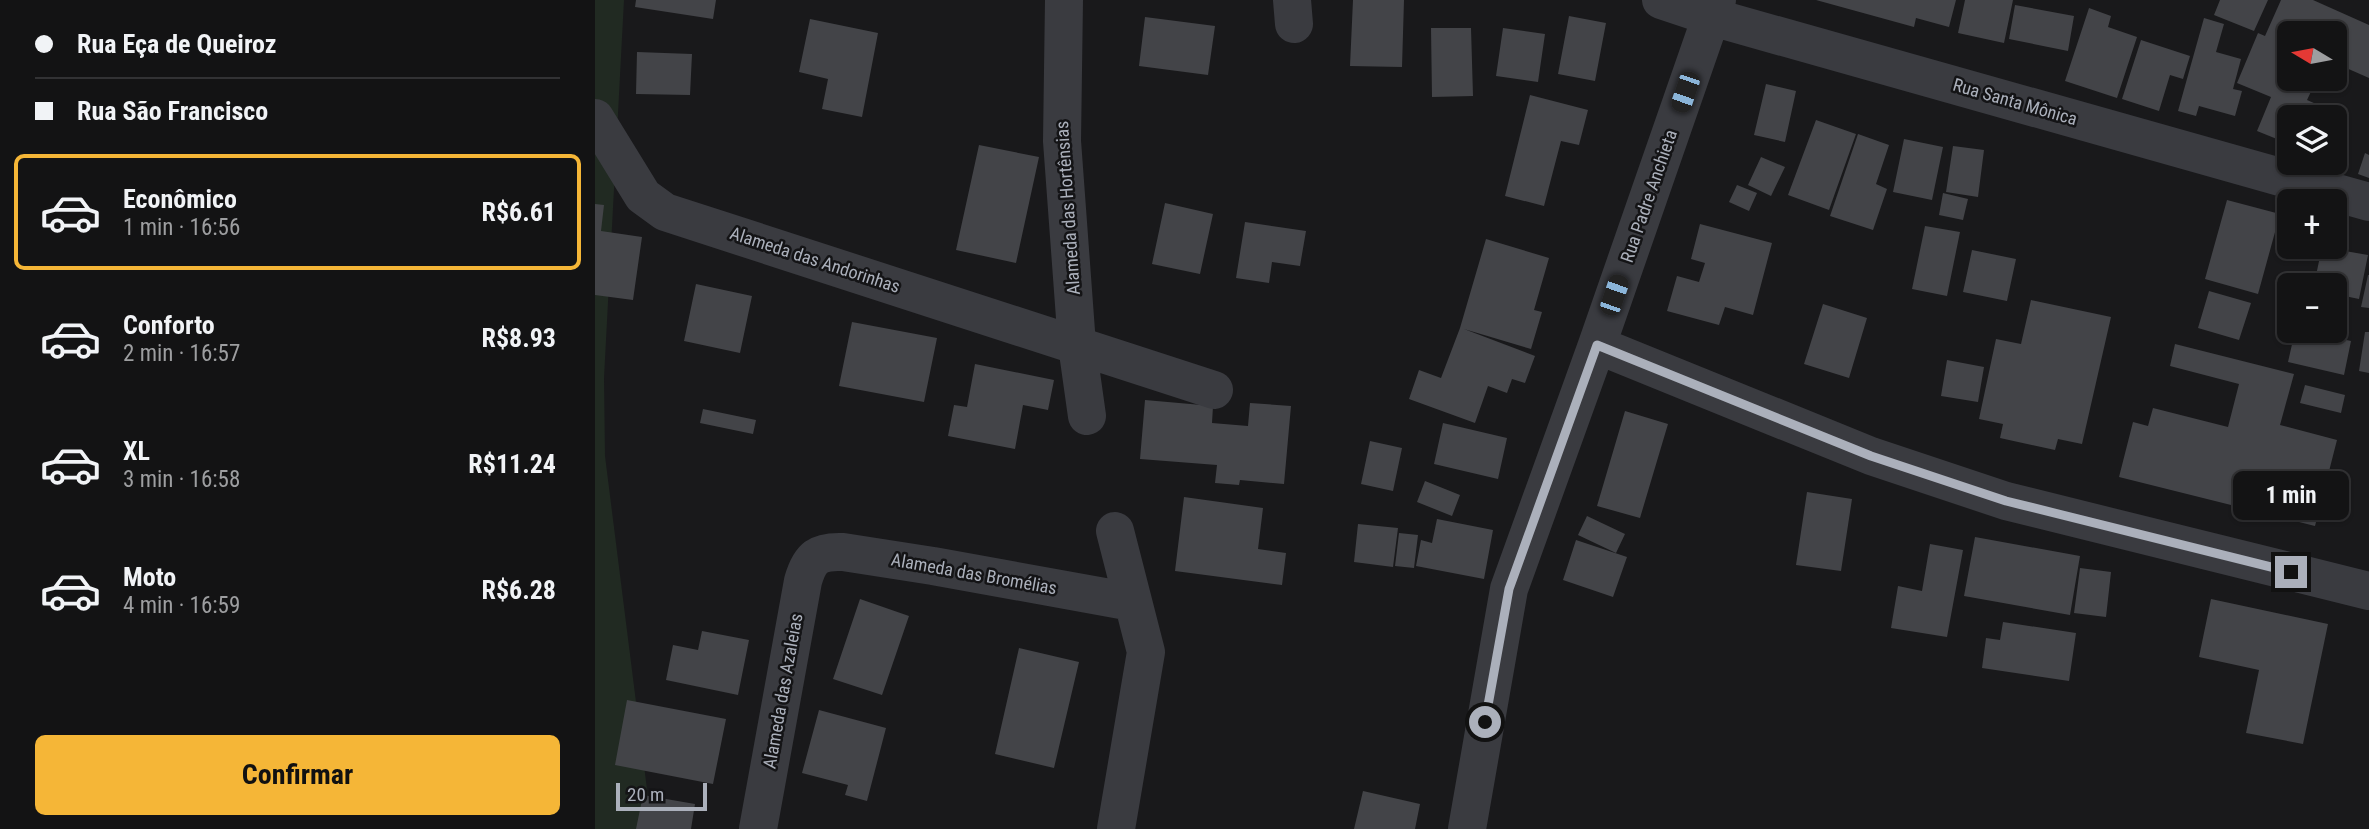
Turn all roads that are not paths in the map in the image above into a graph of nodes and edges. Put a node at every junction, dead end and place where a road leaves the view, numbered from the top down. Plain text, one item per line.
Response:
1 (1064, 0) edge
2 (1661, 0) edge
3 (1715, 8) edge
4 (595, 118) edge
5 (2369, 202) edge
6 (1077, 345) junction
7 (1597, 345) junction
8 (1214, 390) dead end
9 (1087, 416) dead end
10 (1115, 531) dead end
11 (816, 556) joint
12 (2369, 591) edge
13 (1132, 601) junction
14 (758, 829) edge
15 (1116, 829) edge
16 (1467, 829) edge

1 - 6 street, Alameda das Hortênsias
2 - 3 street, Rua Santa Mônica
3 - 5 street, Rua Santa Mônica
3 - 7 street, Rua Padre Anchieta
4 - 6 street, Alameda das Andorinhas
6 - 8 street, Alameda das Andorinhas
6 - 9 street, Alameda das Hortênsias
7 - 12 street
7 - 16 street, Rua Padre Anchieta
10 - 13 street
11 - 13 street, Alameda das Bromélias
11 - 14 street, Alameda das Azaleias
13 - 15 street

